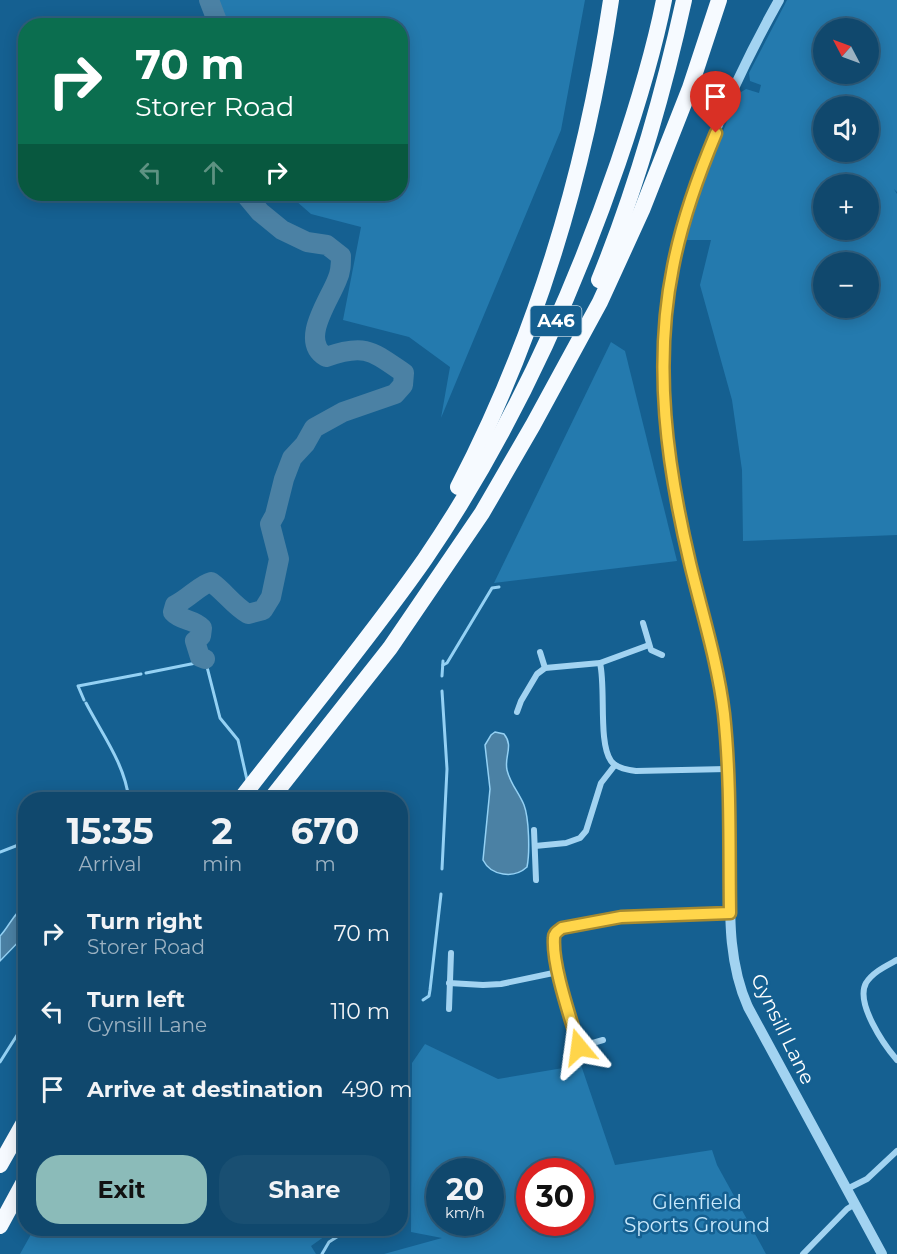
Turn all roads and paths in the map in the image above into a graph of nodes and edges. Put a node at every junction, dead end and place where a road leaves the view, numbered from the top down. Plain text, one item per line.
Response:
1 (610, 0) edge
2 (664, 0) edge
3 (684, 0) edge
4 (719, 0) edge
5 (779, 0) edge
6 (558, 377) junction
7 (386, 613) junction
8 (643, 623) dead end
9 (649, 645) junction
10 (540, 652) dead end
11 (662, 655) dead end
12 (600, 663) junction
13 (545, 668) junction
14 (518, 712) dead end
15 (615, 765) junction
16 (727, 769) junction
17 (246, 792) edge
18 (276, 792) edge
19 (534, 830) dead end
20 (535, 846) junction
21 (536, 880) dead end
22 (730, 913) junction
23 (451, 953) dead end
24 (897, 960) edge
25 (558, 972) junction
26 (449, 983) junction
27 (449, 1009) dead end
28 (603, 1040) dead end
29 (579, 1047) junction
30 (566, 1056) dead end
31 (897, 1060) edge
32 (18, 1133) edge
33 (897, 1150) edge
34 (0, 1166) edge
35 (18, 1177) edge
36 (847, 1189) junction
37 (18, 1193) edge
38 (855, 1204) junction
39 (0, 1207) edge
40 (0, 1226) edge
41 (803, 1254) edge
42 (882, 1254) edge

1 - 7 highway, A46
2 - 7 highway, A46
3 - 6 highway, A46
4 - 6 highway, A46
5 - 16 street, Gynsill Lane
6 - 18 highway, A46
7 - 17 highway, A46
8 - 9 street
9 - 11 street
9 - 12 street
10 - 13 street
12 - 13 street
12 - 15 street
13 - 14 street
15 - 16 street
15 - 20 street
16 - 22 street, Gynsill Lane
19 - 20 street
20 - 21 street
22 - 25 street
22 - 36 street, Gynsill Lane
23 - 26 street
24 - 31 street
25 - 26 street
25 - 29 street
26 - 27 street
28 - 29 street
29 - 30 street
32 - 34 highway
33 - 36 street
35 - 39 highway
36 - 38 street, Gynsill Lane
37 - 40 highway
38 - 41 street
38 - 42 street, Gynsill Lane

